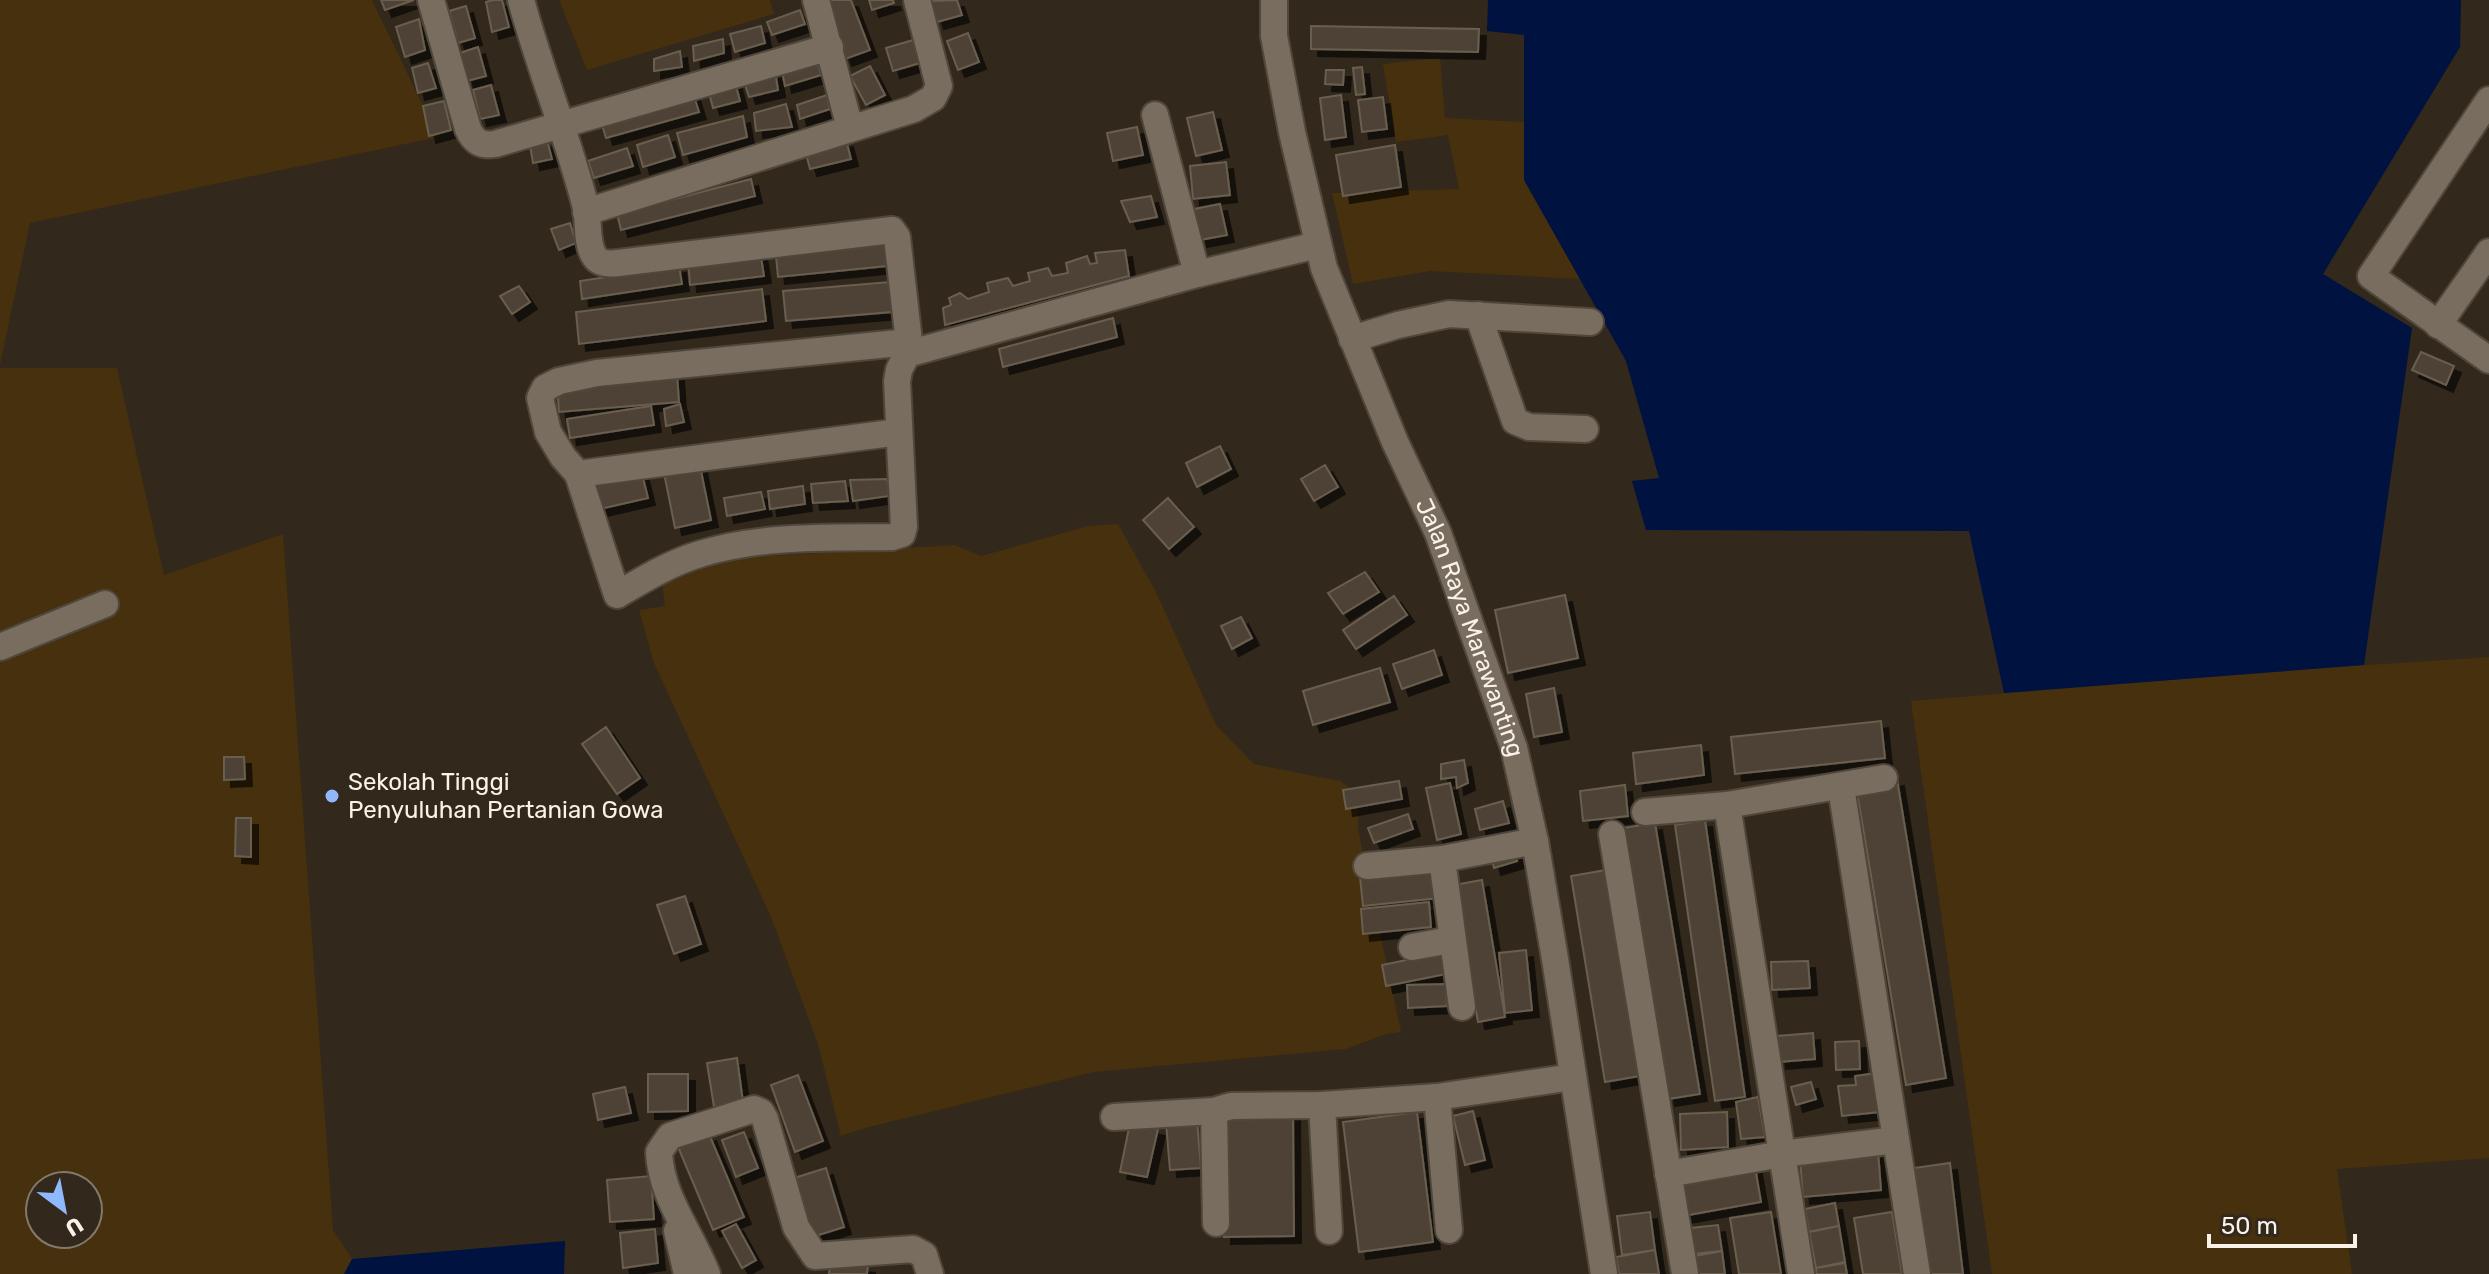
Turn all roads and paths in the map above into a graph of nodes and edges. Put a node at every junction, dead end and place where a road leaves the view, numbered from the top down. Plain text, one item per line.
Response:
1 (431, 0) edge
2 (521, 0) edge
3 (816, 0) edge
4 (917, 0) edge
5 (1274, 0) edge
6 (830, 47) junction
7 (1155, 115) dead end
8 (2485, 115) edge
9 (562, 125) junction
10 (850, 128) junction
11 (586, 212) junction
12 (1317, 245) junction
13 (2489, 252) edge
14 (1197, 274) junction
15 (1478, 315) junction
16 (1590, 322) dead end
17 (2438, 325) junction
18 (1352, 339) junction
19 (908, 348) junction
20 (2489, 360) edge
21 (1585, 429) dead end
22 (899, 432) junction
23 (578, 474) junction
24 (105, 604) dead end
25 (0, 647) edge
26 (1884, 778) dead end
27 (1841, 787) junction
28 (1727, 805) junction
29 (1645, 812) dead end
30 (1612, 834) dead end
31 (1535, 841) junction
32 (1442, 859) junction
33 (1367, 866) dead end
34 (1451, 940) junction
35 (1412, 947) dead end
36 (1462, 1007) dead end
37 (1573, 1077) junction
38 (1437, 1097) junction
39 (1322, 1105) junction
40 (1214, 1111) junction
41 (1114, 1117) dead end
42 (1896, 1140) junction
43 (1782, 1154) junction
44 (1668, 1174) junction
45 (674, 1208) junction
46 (1216, 1223) dead end
47 (1449, 1230) dead end
48 (1329, 1231) dead end
49 (816, 1265) edge
50 (687, 1274) edge
51 (707, 1274) edge
52 (930, 1274) edge
53 (1604, 1274) edge
54 (1685, 1274) edge
55 (1801, 1274) edge
56 (1917, 1274) edge

1 - 9 street
2 - 9 street
3 - 6 street
4 - 10 street
5 - 12 street, Jalan Raya Marawanting
6 - 9 street
6 - 10 street
7 - 14 street
8 - 17 street
9 - 11 street
10 - 11 street
11 - 19 street
12 - 14 street
12 - 18 street, Jalan Raya Marawanting
13 - 17 street
14 - 19 street
15 - 16 street
15 - 18 street
15 - 21 street
17 - 20 street
18 - 31 street, Jalan Raya Marawanting
19 - 22 street
19 - 23 street
22 - 23 street
22 - 23 street
24 - 25 street
26 - 27 street
27 - 28 street
27 - 42 street
28 - 29 street
28 - 43 street
30 - 44 street
31 - 32 street
31 - 37 street, Jalan Raya Marawanting
32 - 33 street
32 - 34 street
34 - 35 street
34 - 36 street
37 - 38 street
37 - 53 street, Jalan Raya Marawanting
38 - 39 street
38 - 47 street
39 - 40 street
39 - 48 street
40 - 41 street
40 - 46 street
42 - 43 street
42 - 56 street
43 - 44 street
43 - 55 street
44 - 54 street
45 - 49 street
45 - 50 street
45 - 51 street
49 - 52 street

